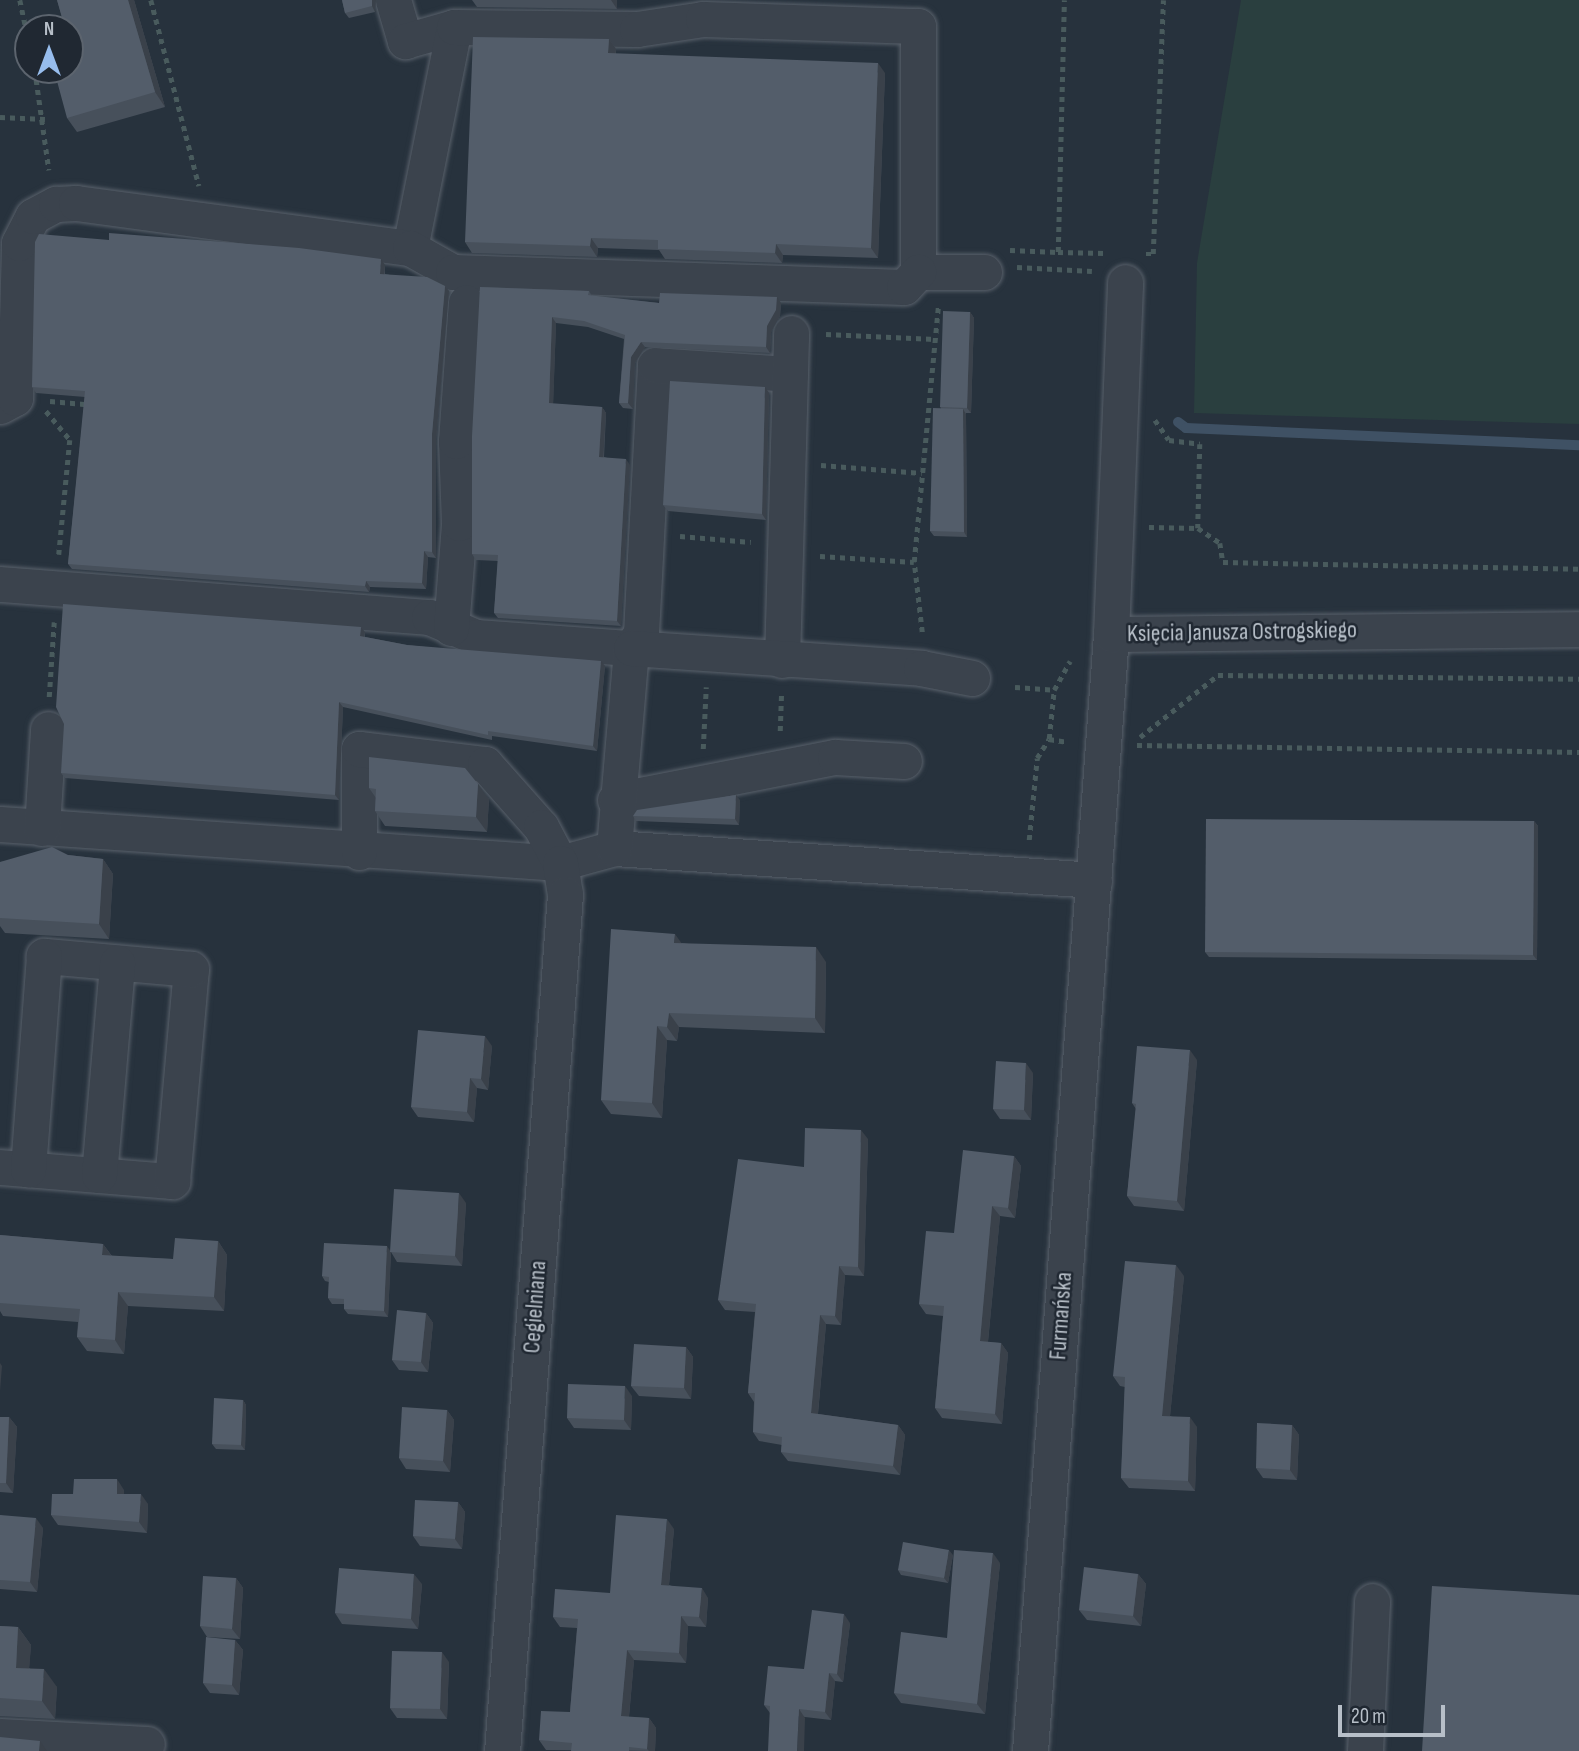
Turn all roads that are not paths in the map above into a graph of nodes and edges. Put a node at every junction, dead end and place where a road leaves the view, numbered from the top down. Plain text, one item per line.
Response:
1 (393, 0) edge
2 (454, 27) junction
3 (410, 248) junction
4 (1126, 263) road end
5 (918, 272) junction
6 (979, 272) road end
7 (466, 302) dead end
8 (791, 332) road end
9 (790, 374) junction
10 (0, 406) edge
11 (0, 584) edge
12 (451, 628) junction
13 (1579, 629) edge
14 (1111, 634) junction
15 (631, 648) junction
16 (782, 660) junction
17 (972, 678) dead end
18 (48, 729) road end
19 (904, 761) dead end
20 (615, 800) junction
21 (0, 824) edge
22 (41, 828) junction
23 (614, 848) junction
24 (359, 852) junction
25 (559, 863) junction
26 (1094, 880) junction
27 (117, 963) junction
28 (14, 1168) edge
29 (99, 1175) junction
30 (1372, 1601) dead end
31 (0, 1737) edge
32 (147, 1744) dead end
33 (502, 1751) edge
34 (1030, 1751) edge
35 (1365, 1751) edge

1 - 2 street
2 - 3 street
2 - 5 street
3 - 5 street
3 - 10 street
4 - 14 street
5 - 6 street
7 - 12 street
8 - 9 street
9 - 15 street
9 - 16 street
11 - 12 street
12 - 15 street
13 - 14 street, Księcia Janusza Ostrogskiego
14 - 26 street, Księcia Janusza Ostrogskiego
15 - 16 street
15 - 20 street
16 - 17 street
18 - 22 street
19 - 20 street
20 - 23 street
21 - 22 street
22 - 24 street
23 - 25 street
23 - 26 street
24 - 25 street
24 - 25 street
25 - 33 street, Cegielniana
26 - 34 street, Furmańska
27 - 28 street
27 - 29 street
27 - 29 street
28 - 29 street
30 - 35 street
31 - 32 street

